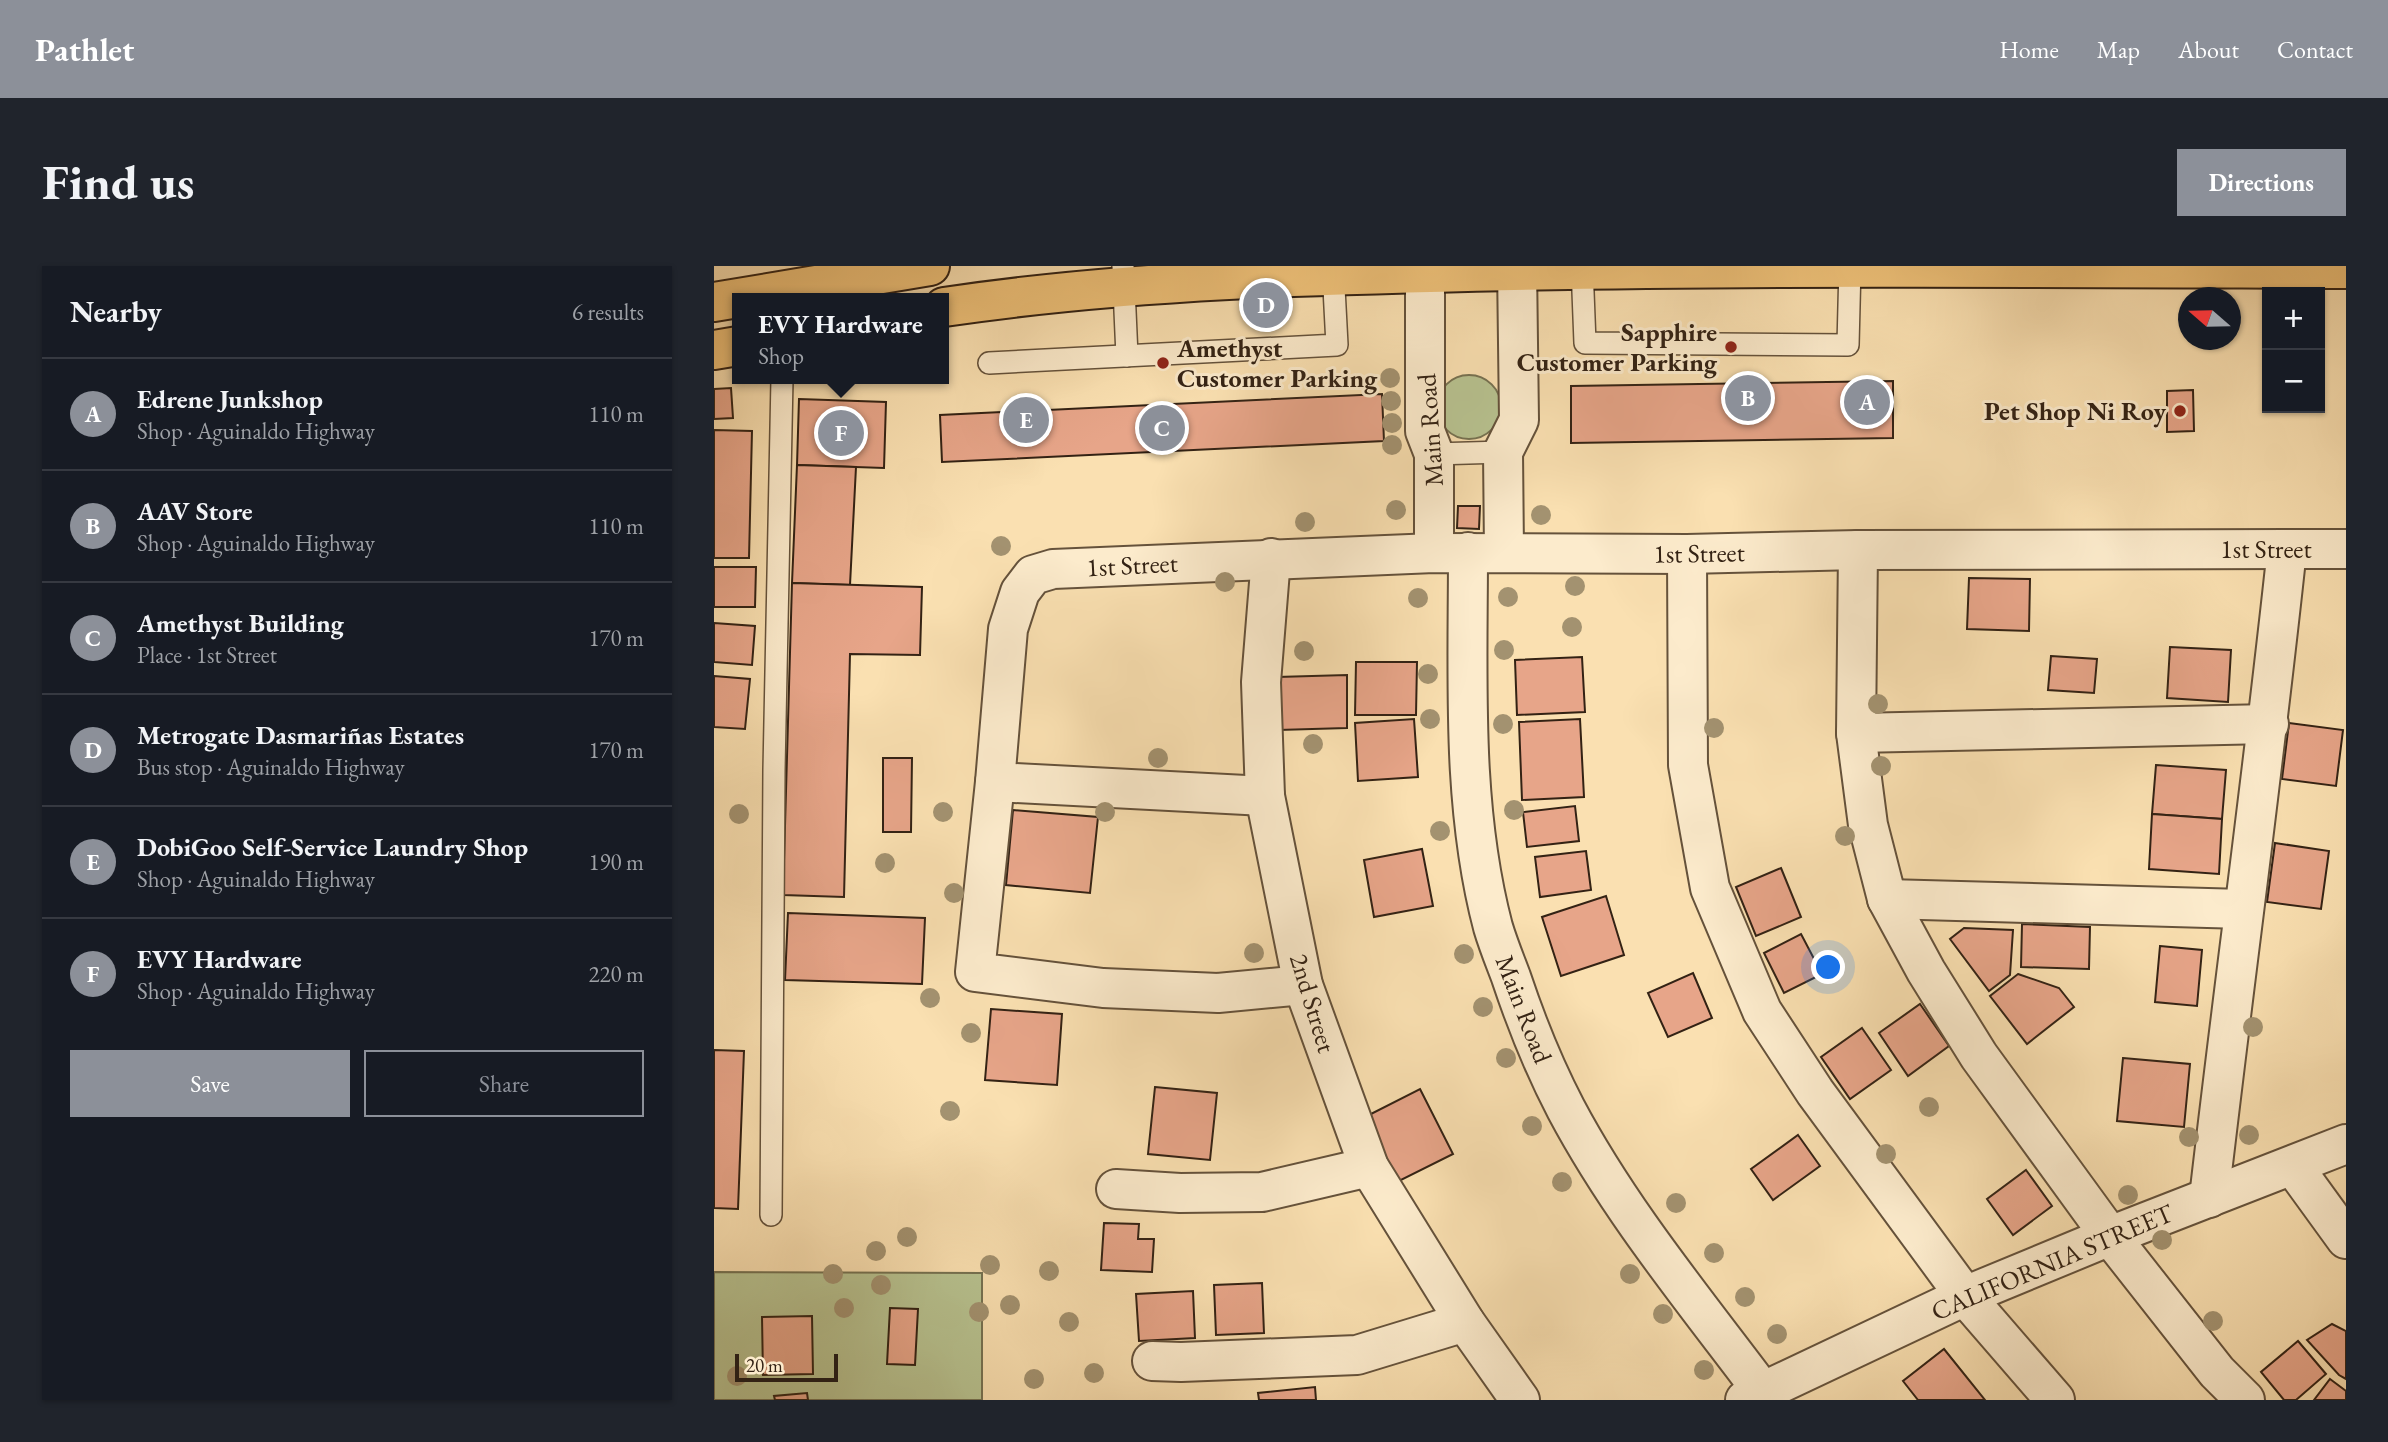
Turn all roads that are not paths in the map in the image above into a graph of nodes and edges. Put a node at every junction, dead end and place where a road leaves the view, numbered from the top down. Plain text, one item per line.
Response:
1 (930, 266) edge
2 (1850, 267) edge
3 (1582, 268) edge
4 (1517, 269) edge
5 (1425, 270) edge
6 (2346, 270) edge
7 (1333, 271) edge
8 (1123, 276) edge
9 (851, 288) edge
10 (802, 293) edge
11 (732, 300) edge
12 (714, 302) edge
13 (949, 306) edge
14 (732, 346) edge
15 (714, 350) edge
16 (1127, 356) junction
17 (989, 363) dead end
18 (782, 384) edge
19 (1503, 452) junction
20 (1434, 454) junction
21 (2287, 549) junction
22 (2346, 549) edge
23 (1858, 550) junction
24 (1469, 552) junction
25 (1687, 554) junction
26 (1271, 558) junction
27 (2269, 724) junction
28 (1856, 733) junction
29 (995, 782) junction
30 (1265, 796) junction
31 (1887, 899) junction
32 (2243, 909) junction
33 (1303, 985) junction
34 (2346, 1144) edge
35 (2293, 1166) junction
36 (1369, 1167) junction
37 (1116, 1189) dead end
38 (2209, 1198) junction
39 (771, 1215) dead end
40 (2109, 1236) junction
41 (2346, 1239) edge
42 (1965, 1296) junction
43 (1465, 1322) junction
44 (1152, 1361) dead end
45 (1759, 1397) edge
46 (1520, 1400) edge
47 (2055, 1400) edge
48 (2245, 1400) edge

1 - 9 main road
2 - 3 main road
2 - 3 lane
2 - 6 main road
3 - 4 main road
4 - 5 main road
4 - 19 street, Main Road
5 - 7 main road
5 - 20 street, Main Road
7 - 8 main road
7 - 16 lane
8 - 13 main road
8 - 16 lane
9 - 10 main road
11 - 12 main road
14 - 15 main road
16 - 17 lane
18 - 39 lane
19 - 20 lane
19 - 24 street, Main Road
20 - 24 street, Main Road
21 - 22 street, 1st Street
21 - 23 street, 1st Street
21 - 27 street
23 - 25 street, 1st Street
23 - 28 street
24 - 25 street, 1st Street
24 - 26 street, 1st Street
24 - 45 street, Main Road
25 - 42 street
26 - 29 street, 1st Street
26 - 30 street, 2nd Street
27 - 28 street
27 - 32 street
28 - 31 street
29 - 30 street
29 - 33 street
30 - 33 street, 2nd Street
31 - 32 street
31 - 40 street
32 - 38 street
33 - 36 street, 2nd Street
34 - 35 street, CALIFORNIA STREET
35 - 38 street, CALIFORNIA STREET
35 - 41 street
36 - 37 street
36 - 43 street, 2nd Street
38 - 40 street, CALIFORNIA STREET
40 - 42 street, CALIFORNIA STREET
40 - 48 street
42 - 45 street, CALIFORNIA STREET
42 - 47 street
43 - 44 street
43 - 46 street, 2nd Street

